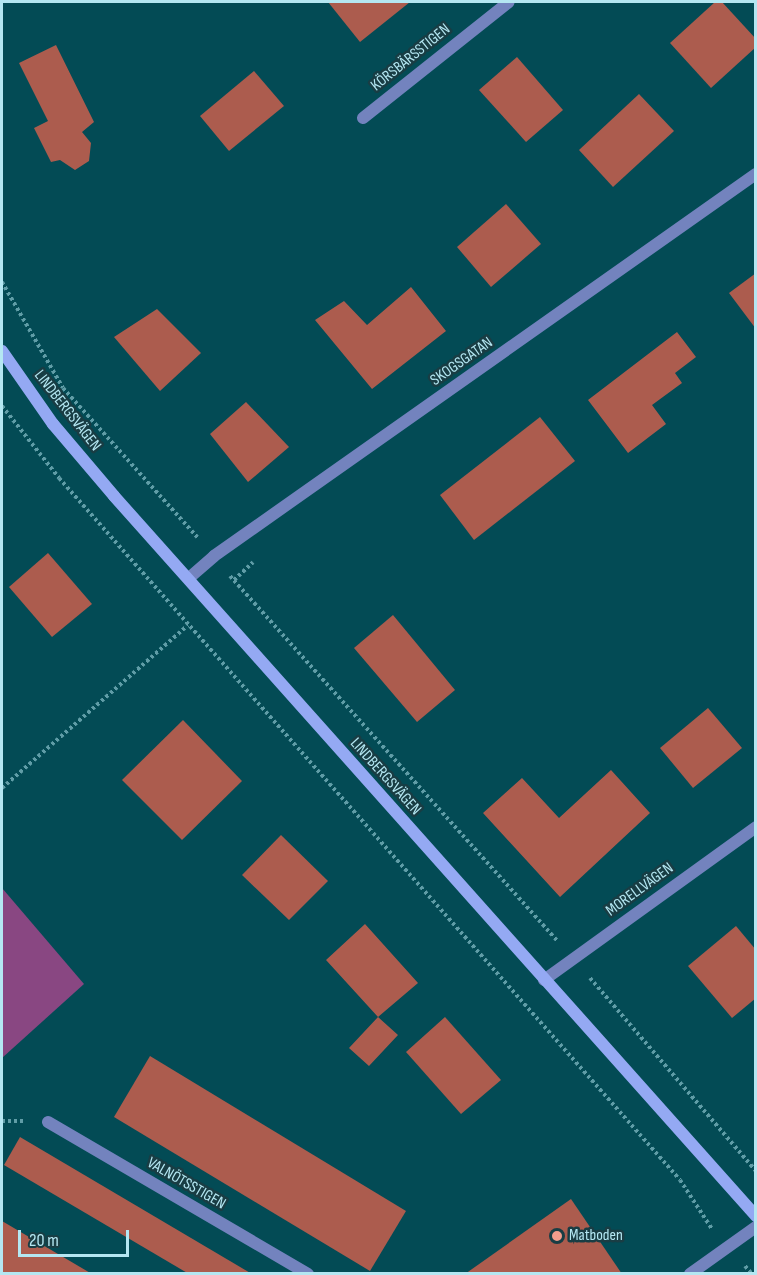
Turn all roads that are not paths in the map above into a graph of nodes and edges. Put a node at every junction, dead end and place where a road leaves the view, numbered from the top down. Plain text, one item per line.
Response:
1 (509, 2) edge
2 (363, 118) dead end
3 (756, 174) edge
4 (2, 351) edge
5 (189, 578) junction
6 (756, 827) edge
7 (544, 980) junction
8 (48, 1122) dead end
9 (756, 1216) edge
10 (756, 1227) edge
11 (308, 1274) edge
12 (690, 1274) edge

1 - 2 street, KÖRSBÄRSSTIGEN
3 - 5 street, SKOGSGATAN
4 - 5 street, LINDBERGSVÄGEN
5 - 7 street, LINDBERGSVÄGEN
6 - 7 street, MORELLVÄGEN
7 - 9 street, LINDBERGSVÄGEN
8 - 11 street, VALNÖTSSTIGEN
10 - 12 street

